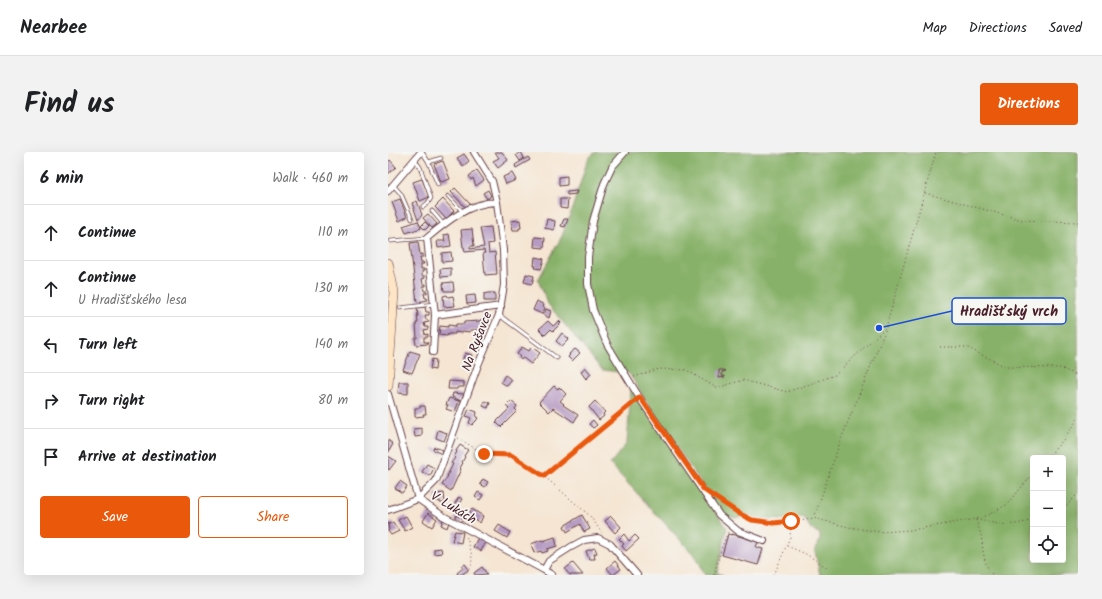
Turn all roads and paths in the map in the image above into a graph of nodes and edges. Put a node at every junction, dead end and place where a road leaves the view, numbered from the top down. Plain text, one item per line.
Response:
1 (421, 152) edge
2 (474, 152) edge
3 (625, 152) edge
4 (936, 152) edge
5 (441, 158) dead end
6 (414, 160) junction
7 (429, 162) junction
8 (438, 185) dead end
9 (394, 186) junction
10 (388, 191) edge
11 (924, 193) junction
12 (448, 196) dead end
13 (497, 202) junction
14 (423, 207) dead end
15 (432, 211) dead end
16 (463, 212) junction
17 (412, 219) dead end
18 (1078, 222) edge
19 (444, 224) junction
20 (427, 238) junction
21 (391, 241) dead end
22 (388, 263) edge
23 (434, 304) junction
24 (500, 306) junction
25 (400, 308) dead end
26 (435, 315) junction
27 (499, 315) junction
28 (885, 328) junction
29 (940, 347) dead end
30 (433, 352) dead end
31 (557, 358) dead end
32 (1078, 376) edge
33 (628, 379) junction
34 (388, 386) edge
35 (388, 394) edge
36 (640, 397) junction
37 (1078, 418) edge
38 (453, 434) junction
39 (1050, 455) edge
40 (544, 476) junction
41 (1030, 477) edge
42 (704, 490) junction
43 (1078, 494) edge
44 (418, 498) junction
45 (1066, 504) edge
46 (388, 510) edge
47 (814, 518) junction
48 (976, 519) junction
49 (791, 521) junction
50 (1030, 521) edge
51 (731, 525) junction
52 (464, 527) junction
53 (602, 532) dead end
54 (764, 541) dead end
55 (787, 545) junction
56 (828, 569) dead end
57 (544, 570) junction
58 (464, 575) edge
59 (552, 575) edge
60 (637, 575) edge
61 (714, 575) edge
62 (774, 575) edge
63 (993, 575) edge

1 - 6 street
1 - 7 lane
2 - 13 street, Na Ryšavce
3 - 33 street
4 - 11 path
5 - 7 lane
6 - 9 street
6 - 14 lane
7 - 8 lane
9 - 10 street
9 - 17 lane
11 - 18 path
11 - 28 path
12 - 16 lane
13 - 16 street
13 - 24 street, Na Ryšavce
15 - 19 lane
16 - 19 street
19 - 20 street
20 - 21 lane
20 - 23 street
22 - 34 street
23 - 25 lane
23 - 26 street
24 - 26 street
24 - 27 street, Na Ryšavce
26 - 30 street
27 - 31 lane
27 - 38 street, Na Ryšavce
28 - 33 path
28 - 47 path
29 - 32 path
33 - 36 street
35 - 44 street, V Lukách
36 - 40 path
36 - 42 street
37 - 39 path
38 - 40 path
38 - 44 street, Na Ryšavce
40 - 53 path
41 - 48 path
42 - 49 path
42 - 51 street
43 - 45 path
44 - 46 street, Na Ryšavce
44 - 52 street, V Lukách
47 - 48 path
47 - 49 path
48 - 50 path
48 - 63 path
49 - 55 path
51 - 54 street
51 - 61 path
52 - 57 street, V Lukách
52 - 58 path
55 - 56 path
55 - 62 path
57 - 59 street, V Lukách
57 - 60 street

